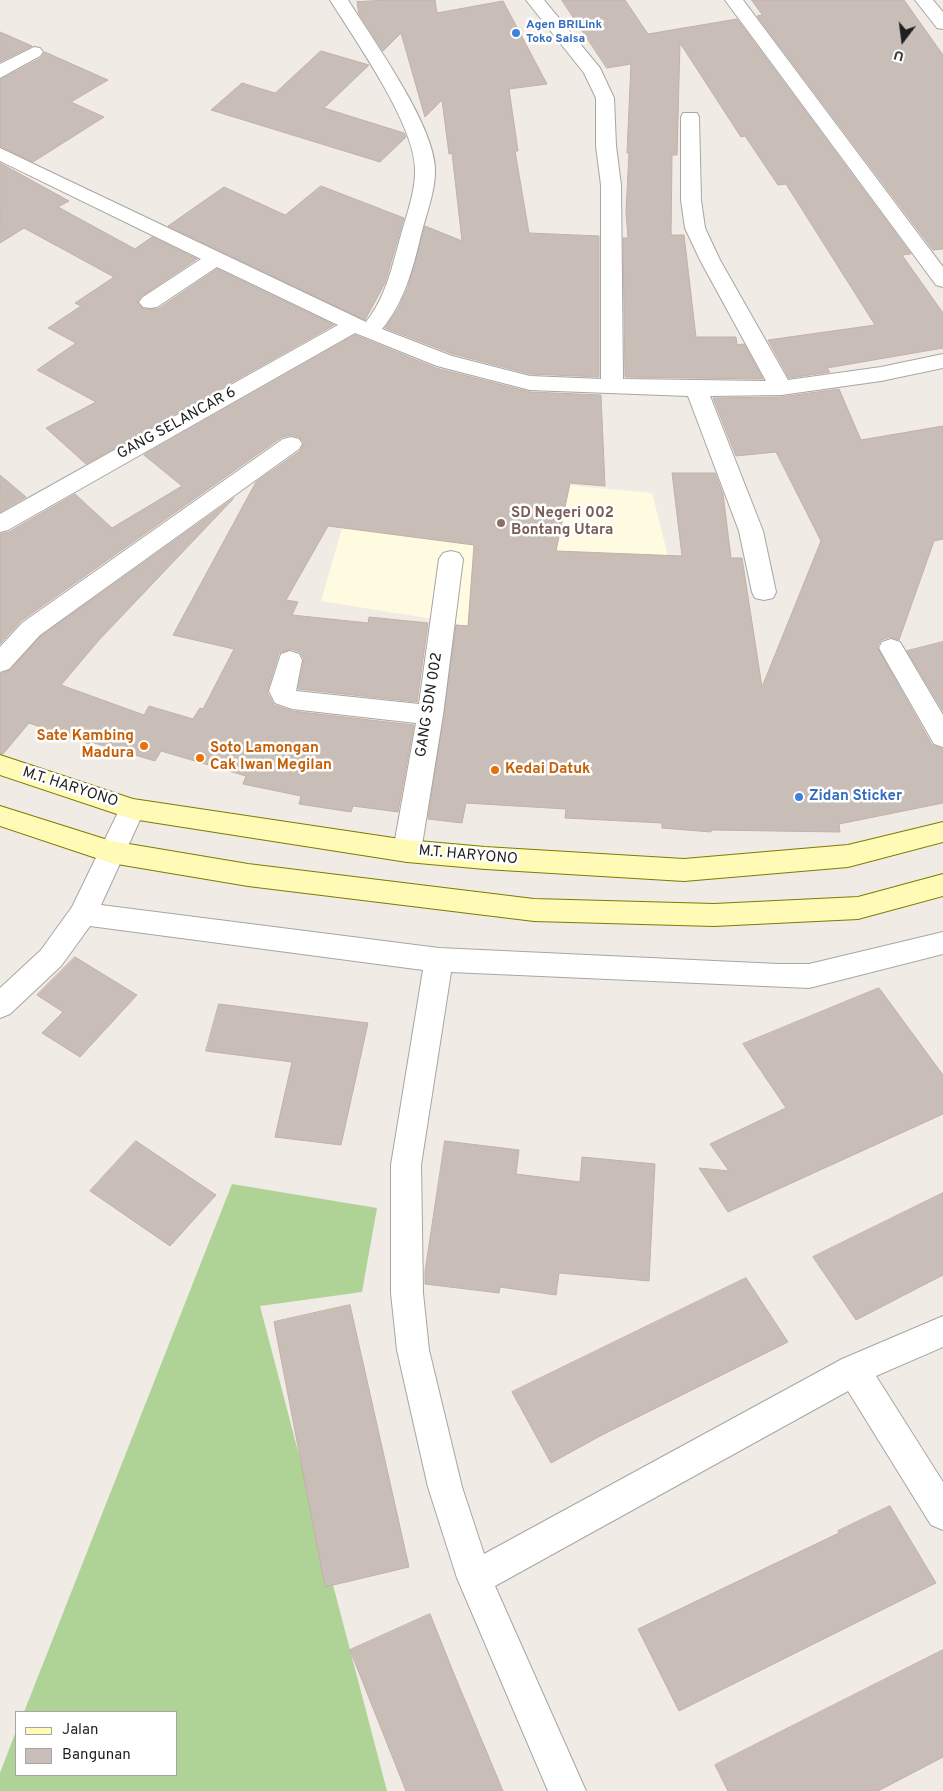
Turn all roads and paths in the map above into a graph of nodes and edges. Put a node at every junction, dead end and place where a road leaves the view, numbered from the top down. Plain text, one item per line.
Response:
1 (339, 0) edge
2 (535, 0) edge
3 (734, 0) edge
4 (924, 0) edge
5 (943, 24) edge
6 (34, 52) dead end
7 (0, 72) edge
8 (690, 117) dead end
9 (0, 154) edge
10 (217, 258) junction
11 (943, 281) edge
12 (150, 302) dead end
13 (361, 328) junction
14 (943, 361) edge
15 (612, 387) junction
16 (696, 388) junction
17 (781, 388) junction
18 (291, 444) dead end
19 (0, 524) edge
20 (451, 559) dead end
21 (764, 592) dead end
22 (891, 648) dead end
23 (290, 660) dead end
24 (0, 663) edge
25 (430, 715) junction
26 (943, 737) edge
27 (0, 765) edge
28 (132, 809) junction
29 (0, 816) edge
30 (943, 832) edge
31 (407, 851) junction
32 (112, 852) junction
33 (943, 885) edge
34 (83, 914) junction
35 (943, 943) edge
36 (439, 960) junction
37 (0, 1006) edge
38 (943, 1331) edge
39 (854, 1370) junction
40 (943, 1513) edge
41 (474, 1578) junction
42 (567, 1791) edge

1 - 13 street
2 - 15 street
3 - 11 street
4 - 5 street
6 - 7 street
8 - 17 street
9 - 10 street
10 - 12 street
10 - 13 street
13 - 15 street
13 - 19 street, GANG SELANCAR 6
14 - 17 street
15 - 16 street
16 - 17 street
16 - 21 street
18 - 24 street
20 - 25 street, GANG SDN 002
22 - 26 street
23 - 25 street
25 - 31 street, GANG SDN 002
27 - 28 main road, M.T. HARYONO
28 - 31 main road, M.T. HARYONO
28 - 32 street
29 - 32 main road
30 - 31 main road, M.T. HARYONO
32 - 33 main road
32 - 34 street
34 - 36 street
34 - 37 street
35 - 36 street
36 - 41 street
38 - 39 street
39 - 40 street
39 - 41 street
41 - 42 street

